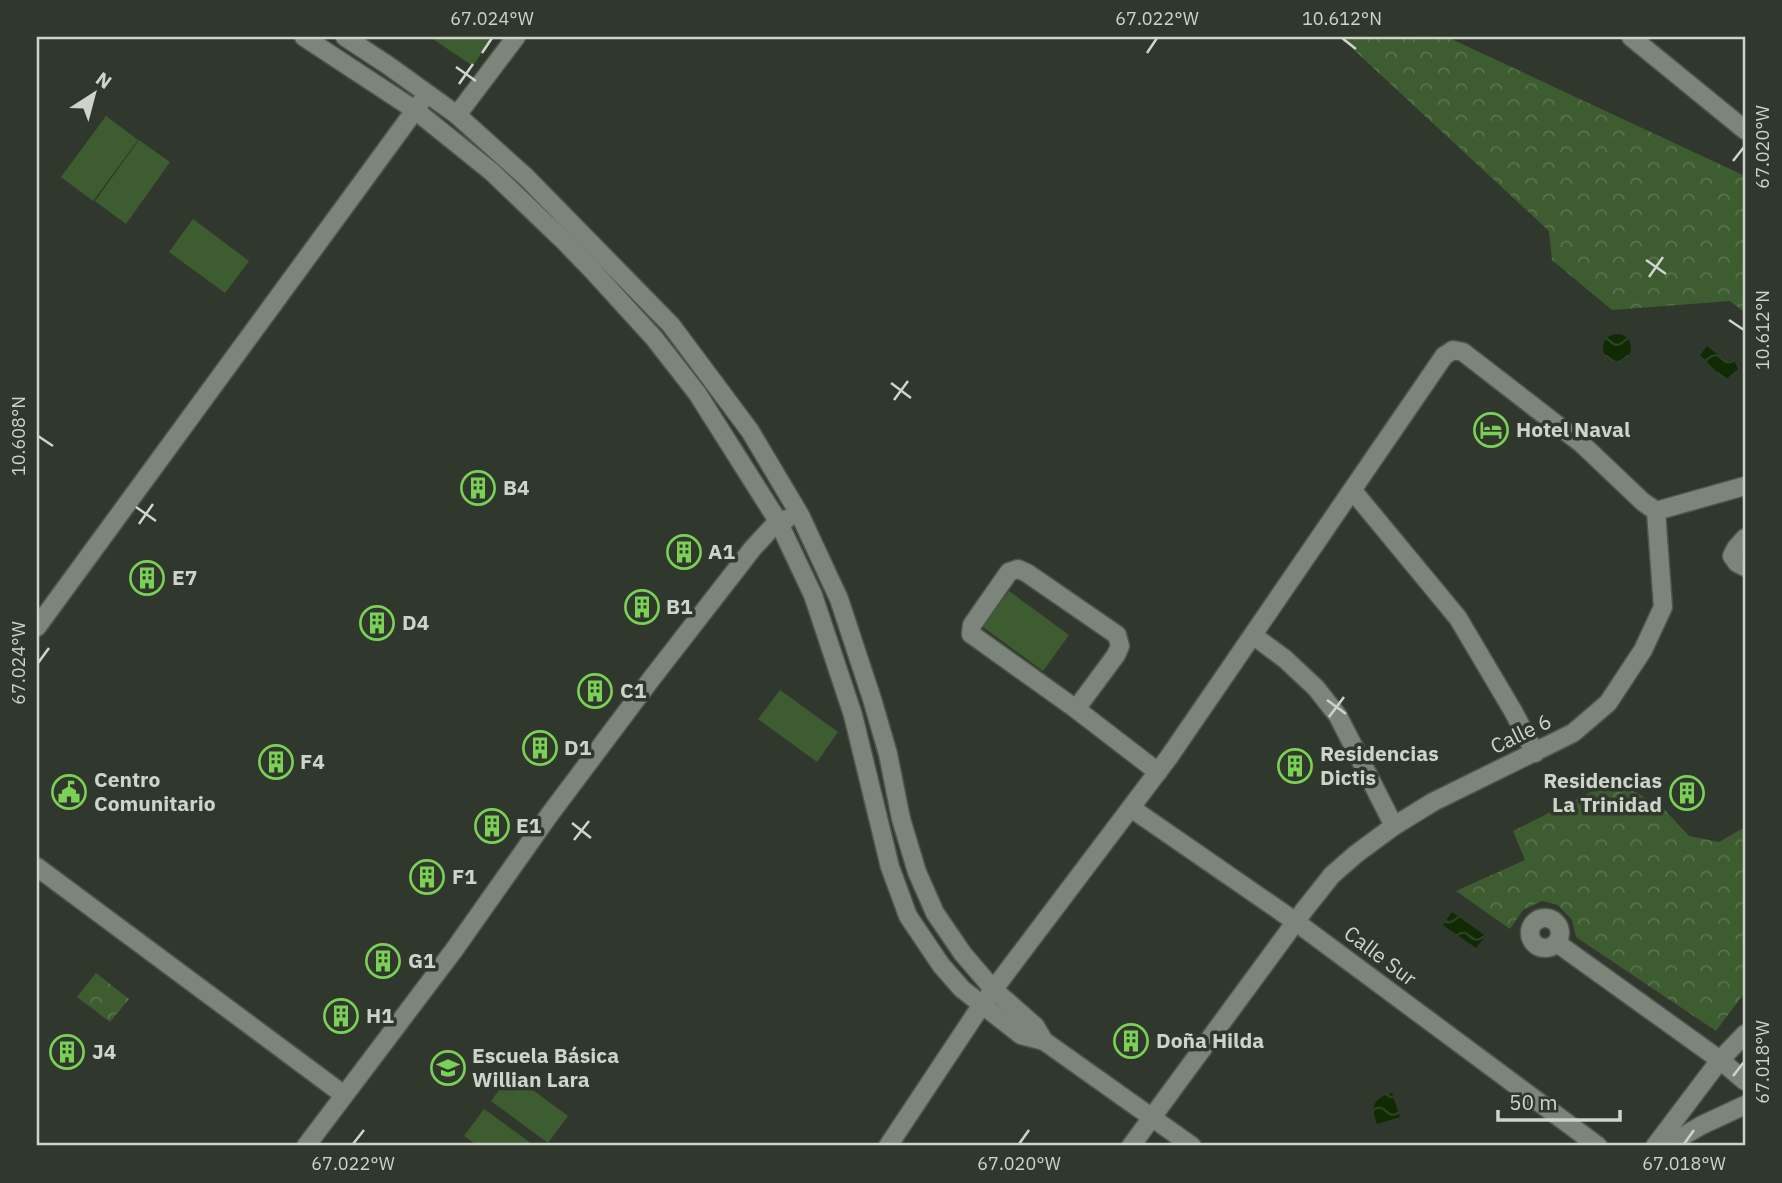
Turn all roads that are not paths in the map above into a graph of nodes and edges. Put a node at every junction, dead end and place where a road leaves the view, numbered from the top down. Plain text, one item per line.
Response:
1 (304, 37) edge
2 (345, 37) edge
3 (516, 37) edge
4 (1631, 37) edge
5 (427, 93) junction
6 (415, 110) junction
7 (457, 115) junction
8 (1745, 130) edge
9 (1745, 486) edge
10 (1353, 491) junction
11 (1656, 511) junction
12 (800, 515) junction
13 (778, 521) junction
14 (1745, 538) edge
15 (1745, 566) edge
16 (37, 627) edge
17 (1254, 636) junction
18 (1076, 709) junction
19 (1535, 753) junction
20 (1158, 772) junction
21 (1132, 808) junction
22 (1394, 826) junction
23 (37, 867) edge
24 (1296, 922) junction
25 (1557, 943) dead end
26 (994, 989) junction
27 (981, 1006) junction
28 (1009, 1015) junction
29 (1745, 1034) edge
30 (1720, 1060) junction
31 (1745, 1081) edge
32 (344, 1095) junction
33 (1745, 1105) edge
34 (1152, 1118) junction
35 (306, 1146) edge
36 (888, 1146) edge
37 (1131, 1146) edge
38 (1192, 1146) edge
39 (1598, 1146) edge
40 (1655, 1146) edge
41 (1667, 1146) edge

1 - 6 street
2 - 5 street
3 - 7 street
4 - 8 street
5 - 6 street
5 - 7 street
6 - 13 street
6 - 16 street
7 - 12 street
9 - 11 street
10 - 11 street
10 - 17 street
10 - 19 street
11 - 19 street, Calle 6
12 - 13 street
12 - 26 street
13 - 27 street
13 - 32 street
14 - 15 street
17 - 20 street
17 - 22 street
18 - 18 street
18 - 20 street
19 - 22 street, Calle 6
20 - 21 street
21 - 24 street, Calle Sur
21 - 26 street
22 - 24 street, Calle 6
23 - 32 street
24 - 34 street, Calle 6
24 - 39 street, Calle Sur
25 - 30 street
26 - 27 street
26 - 28 street
27 - 28 street
27 - 36 street
28 - 34 street
29 - 30 street
30 - 31 street
30 - 40 street
32 - 35 street
33 - 41 street
34 - 37 street, Calle 6
34 - 38 street

